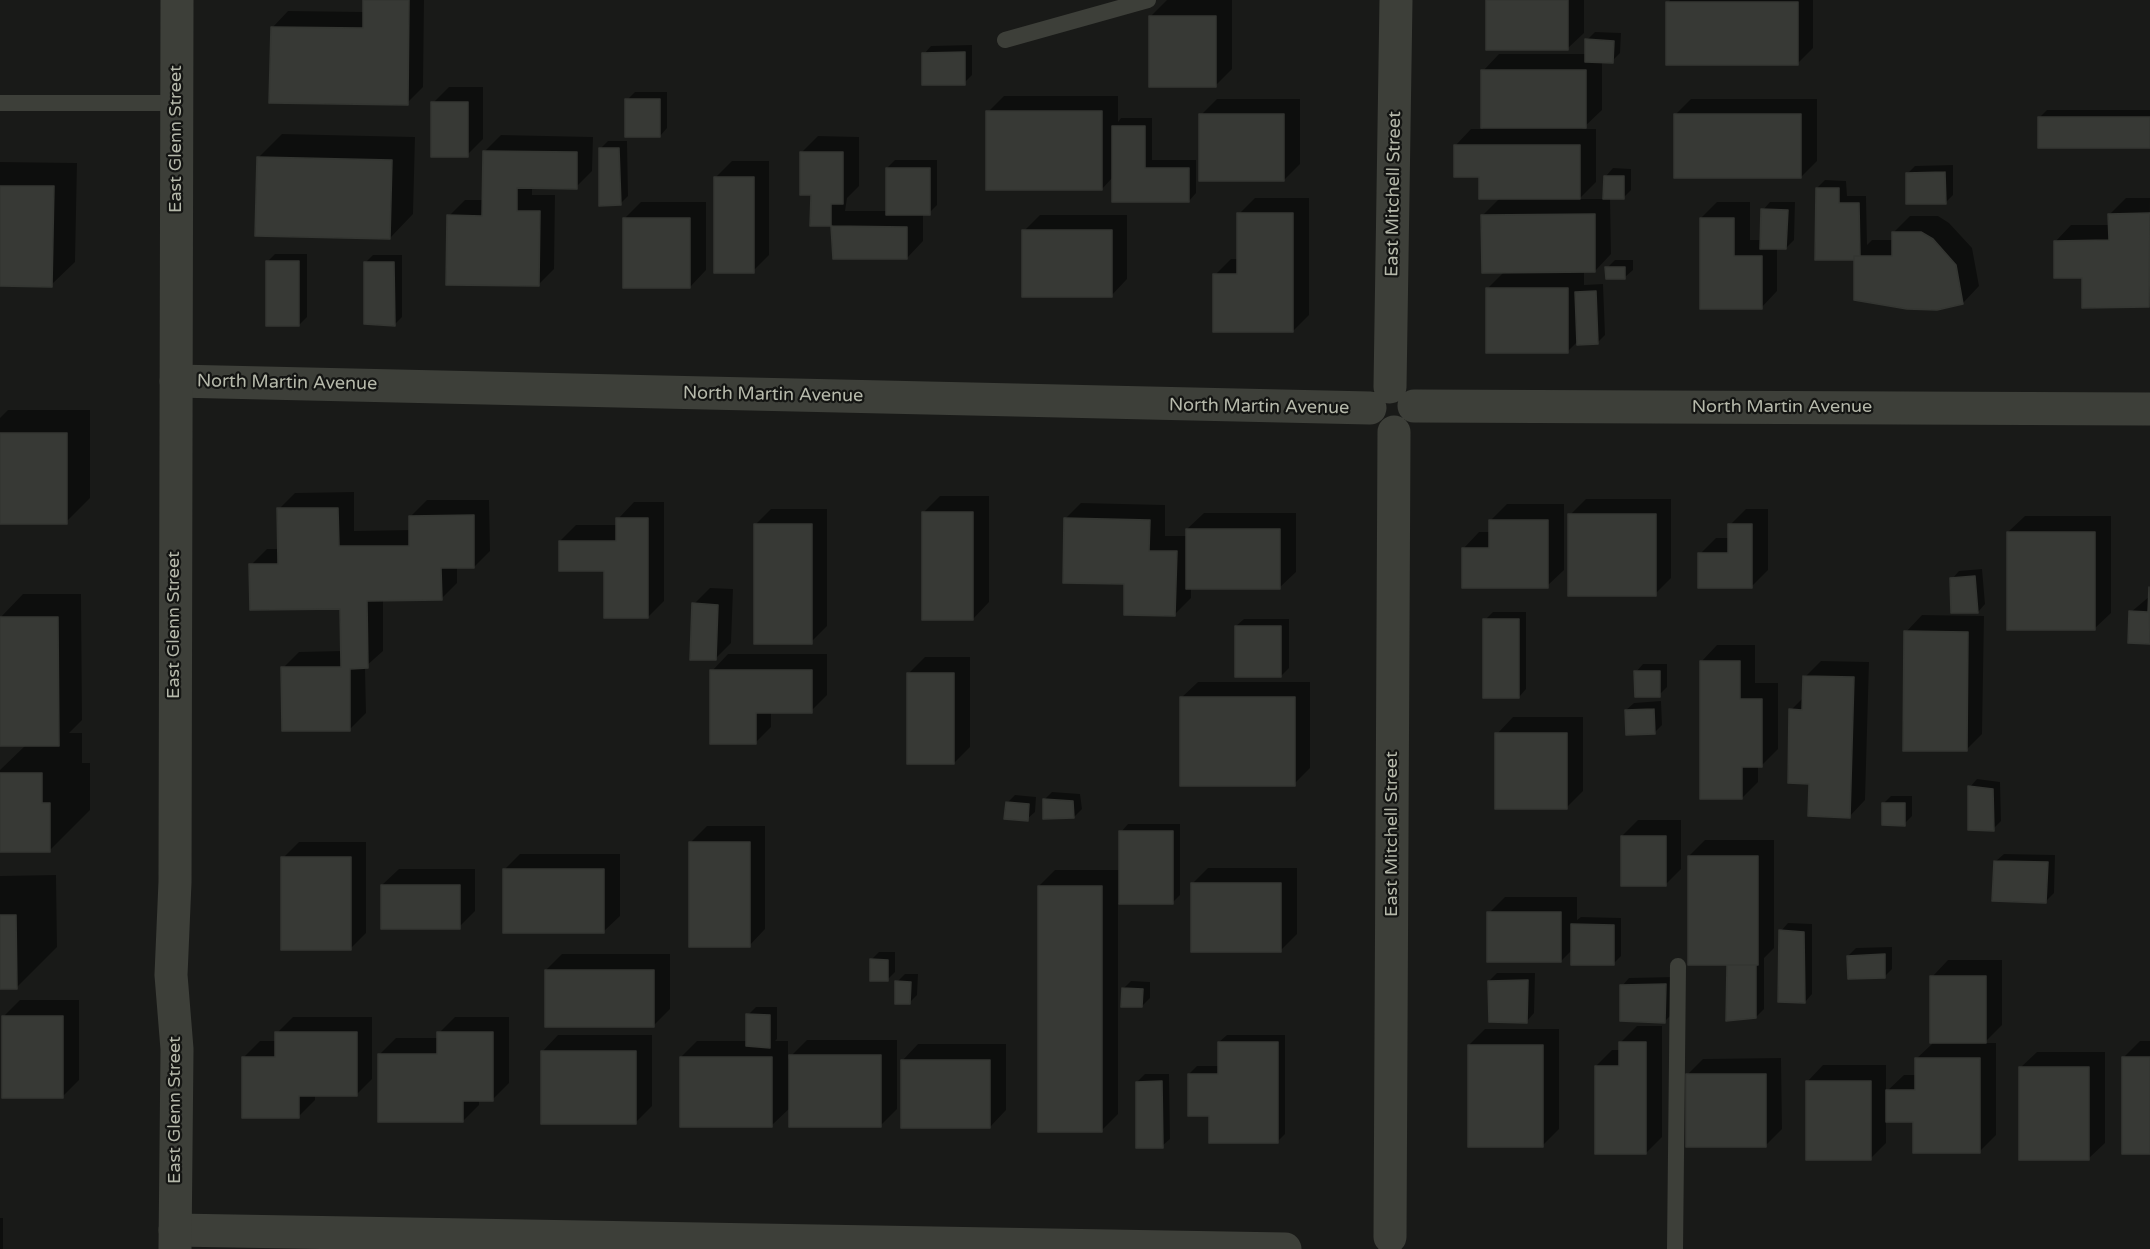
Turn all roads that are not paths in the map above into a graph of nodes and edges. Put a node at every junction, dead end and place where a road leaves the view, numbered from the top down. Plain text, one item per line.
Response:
1 (177, 0) edge
2 (1148, 0) edge
3 (1396, 0) edge
4 (1005, 40) dead end
5 (176, 103) junction
6 (0, 104) edge
7 (176, 381) junction
8 (1391, 400) junction
9 (2150, 409) edge
10 (1394, 432) junction
11 (1678, 966) dead end
12 (175, 1240) edge
13 (1391, 1244) edge
14 (1285, 1249) edge
15 (1675, 1249) edge

1 - 5 street, East Glenn Street
2 - 4 lane
3 - 8 street, East Mitchell Street
5 - 6 lane
5 - 7 street, East Glenn Street
7 - 8 street, North Martin Avenue
7 - 12 street, East Glenn Street
8 - 9 street, North Martin Avenue
8 - 10 lane
8 - 10 lane
10 - 13 street, East Mitchell Street
11 - 15 lane
12 - 14 street

